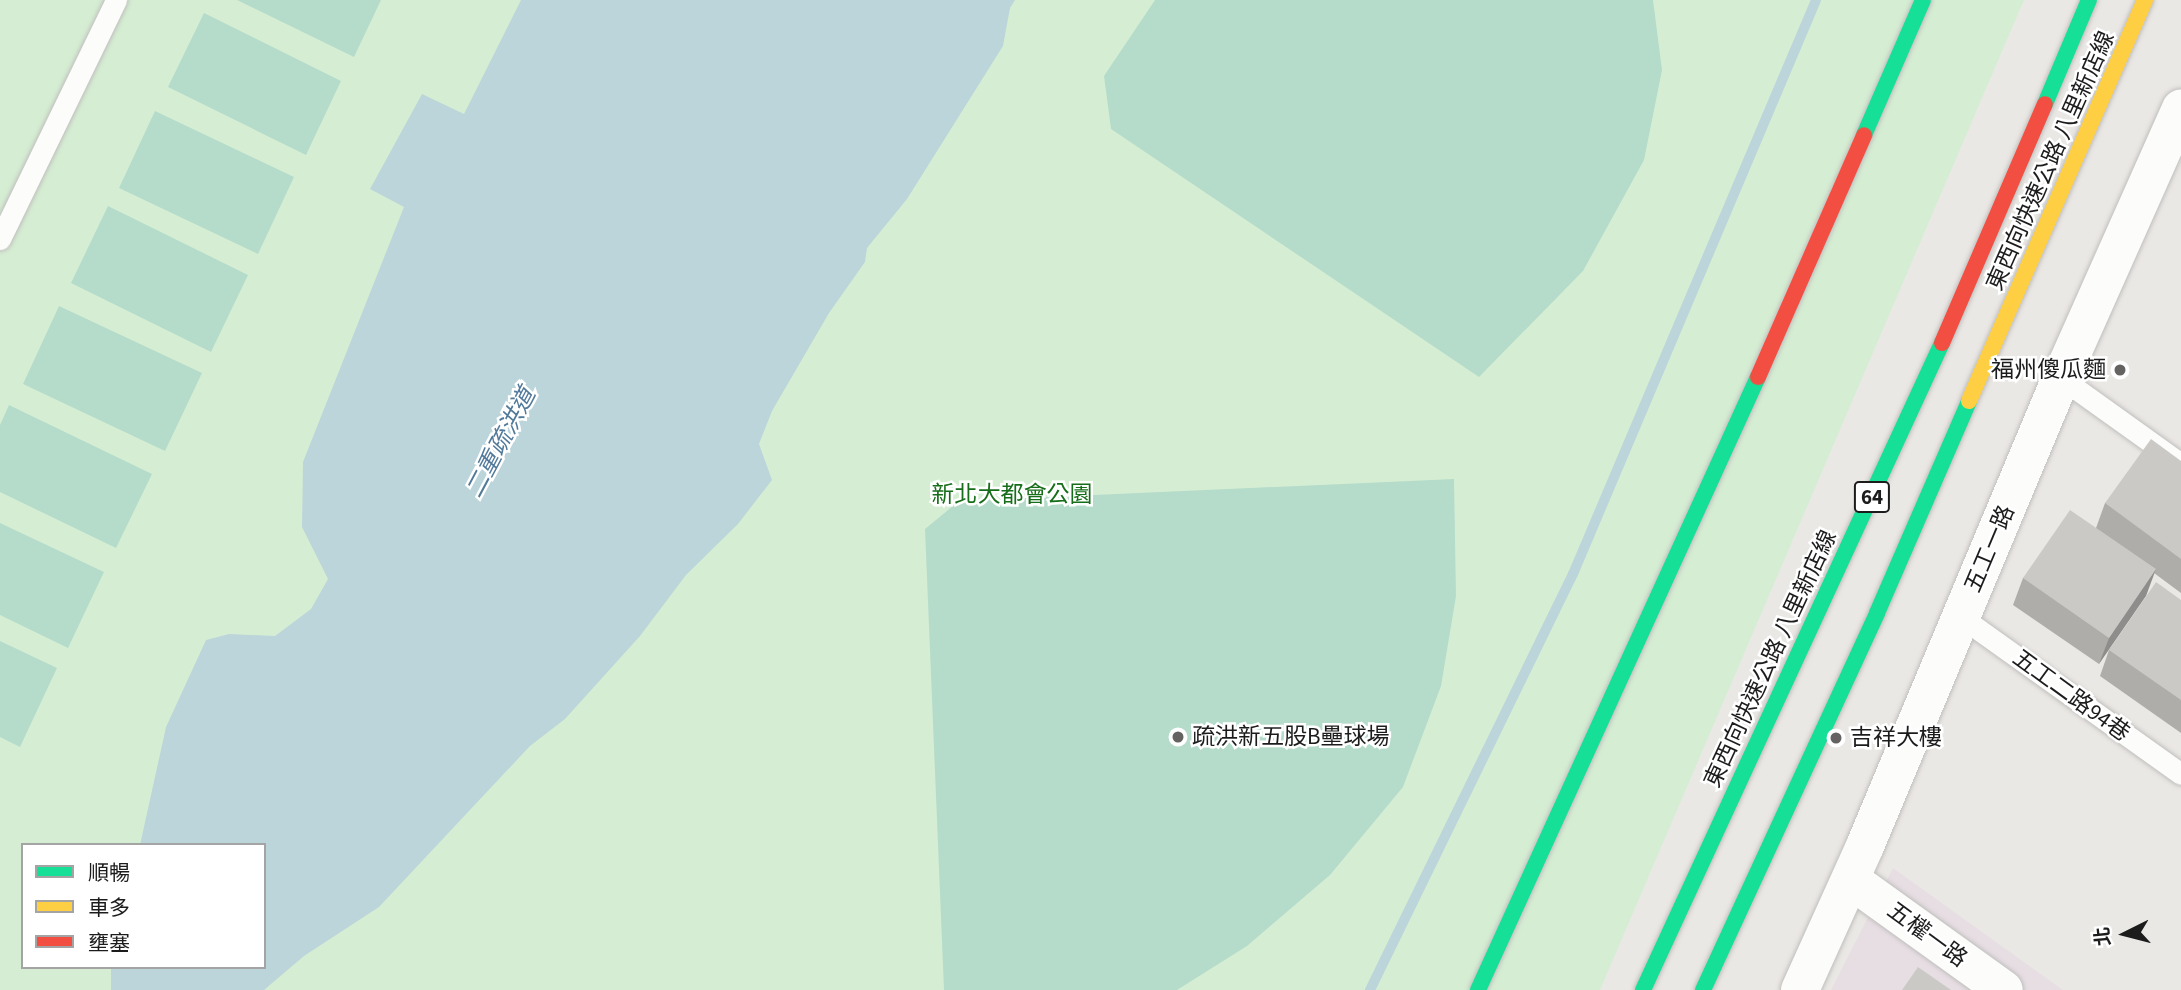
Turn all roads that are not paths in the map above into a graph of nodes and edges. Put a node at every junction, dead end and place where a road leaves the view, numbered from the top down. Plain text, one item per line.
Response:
1 (116, 0) edge
2 (1923, 0) edge
3 (2090, 0) edge
4 (2146, 0) edge
5 (2181, 108) edge
6 (2172, 158) edge
7 (0, 239) edge
8 (2061, 378) junction
9 (2181, 464) edge
10 (1961, 617) junction
11 (2181, 774) edge
12 (1851, 880) junction
13 (1478, 990) edge
14 (1643, 990) edge
15 (1703, 990) edge
16 (1800, 990) edge
17 (2004, 990) edge

1 - 7 lane
2 - 13 main road
3 - 14 main road, 東西向快速公路 八里新店線 / 64
4 - 15 main road, 東西向快速公路 八里新店線 / 64
5 - 6 street, 五工一路
6 - 8 street, 五工一路
8 - 9 lane
8 - 10 street, 五工一路
10 - 11 lane, 五工二路94巷
10 - 12 street, 五工一路
12 - 16 street, 五工一路
12 - 17 street, 五權一路

